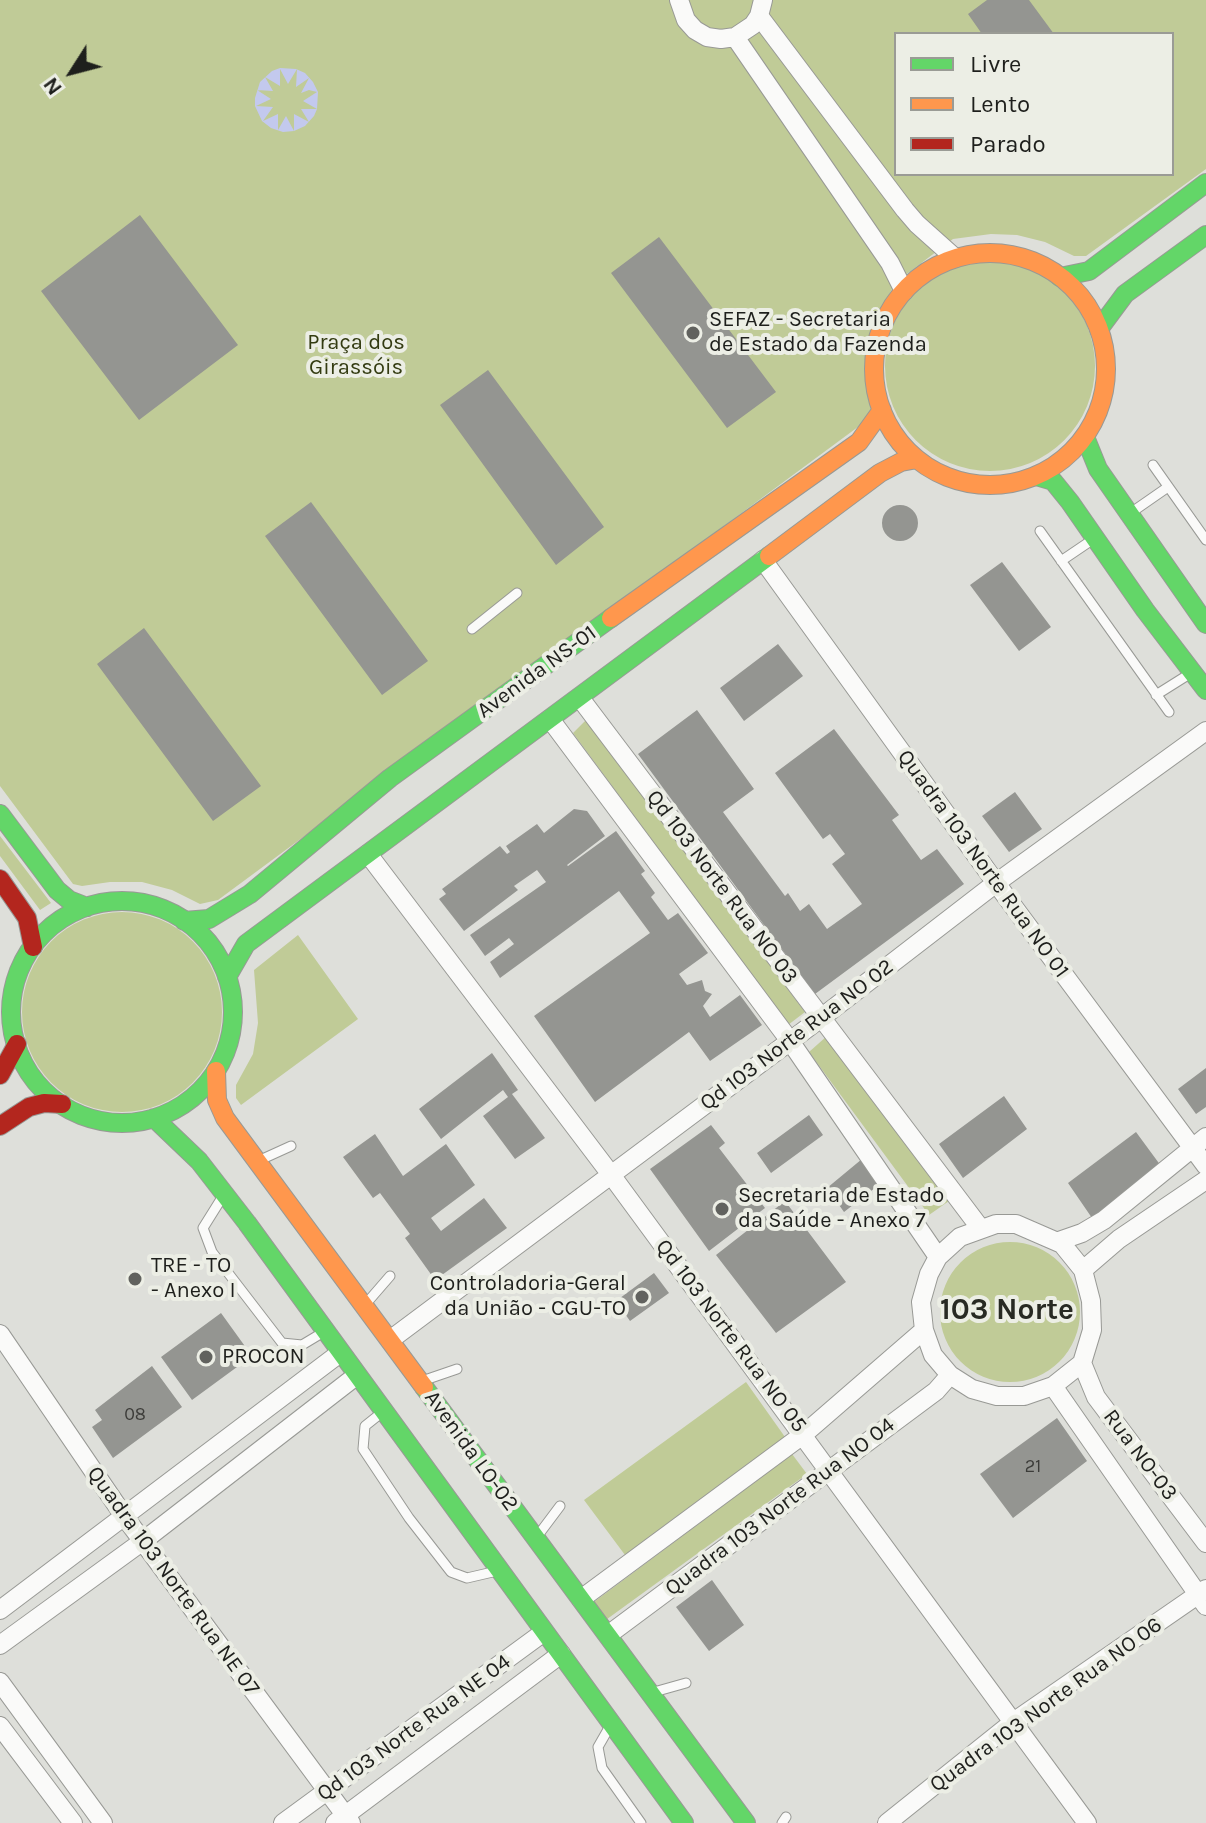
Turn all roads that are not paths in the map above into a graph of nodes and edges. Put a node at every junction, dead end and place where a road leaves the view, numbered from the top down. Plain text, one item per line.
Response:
1 (679, 0) edge
2 (761, 8) edge
3 (735, 37) junction
4 (1206, 183) edge
5 (1206, 235) edge
6 (955, 258) junction
7 (1060, 277) junction
8 (904, 291) junction
9 (1099, 329) junction
10 (882, 410) junction
11 (1085, 437) junction
12 (917, 459) junction
13 (1153, 465) dead end
14 (1036, 476) junction
15 (1168, 487) junction
16 (1129, 514) junction
17 (1040, 531) dead end
18 (1095, 538) junction
19 (1206, 540) edge
20 (763, 560) junction
21 (1061, 561) junction
22 (517, 593) dead end
23 (1206, 624) edge
24 (472, 629) dead end
25 (1192, 672) junction
26 (1206, 690) edge
27 (1156, 695) junction
28 (580, 698) junction
29 (1169, 712) dead end
30 (550, 719) junction
31 (1206, 731) edge
32 (0, 814) edge
33 (368, 854) junction
34 (0, 879) edge
35 (996, 883) junction
36 (87, 907) junction
37 (184, 921) junction
38 (33, 947) junction
39 (227, 977) junction
40 (821, 1018) junction
41 (790, 1041) junction
42 (17, 1044) junction
43 (216, 1071) junction
44 (0, 1075) edge
45 (62, 1104) junction
46 (154, 1118) junction
47 (0, 1126) edge
48 (1199, 1142) edge
49 (291, 1146) dead end
50 (257, 1161) junction
51 (1206, 1166) edge
52 (612, 1176) junction
53 (1206, 1180) edge
54 (225, 1193) junction
55 (981, 1229) junction
56 (1059, 1241) junction
57 (938, 1257) junction
58 (1083, 1270) junction
59 (390, 1276) dead end
60 (364, 1306) junction
61 (924, 1330) junction
62 (324, 1332) junction
63 (0, 1334) edge
64 (390, 1340) junction
65 (340, 1353) junction
66 (1082, 1363) junction
67 (457, 1369) dead end
68 (950, 1375) junction
69 (356, 1376) junction
70 (420, 1382) junction
71 (1053, 1386) junction
72 (383, 1412) junction
73 (804, 1434) junction
74 (830, 1470) junction
75 (560, 1506) dead end
76 (124, 1516) junction
77 (536, 1538) junction
78 (143, 1541) junction
79 (1206, 1543) edge
80 (499, 1571) junction
81 (1203, 1597) edge
82 (581, 1599) junction
83 (0, 1610) edge
84 (544, 1632) junction
85 (608, 1635) junction
86 (0, 1645) edge
87 (561, 1654) junction
88 (0, 1682) edge
89 (686, 1683) dead end
90 (651, 1693) junction
91 (611, 1723) junction
92 (1012, 1723) junction
93 (0, 1726) edge
94 (327, 1791) junction
95 (344, 1820) edge
96 (73, 1823) edge
97 (103, 1823) edge
98 (283, 1823) edge
99 (641, 1823) edge
100 (684, 1823) edge
101 (746, 1823) edge
102 (887, 1823) edge
103 (1087, 1823) edge

1 - 3 street
2 - 3 street
2 - 6 street
3 - 8 street
4 - 7 main road
5 - 9 main road
6 - 7 main road
6 - 8 main road
7 - 9 main road
8 - 10 main road
9 - 11 main road
10 - 12 main road
10 - 37 main road, Avenida NS-01
11 - 14 main road
11 - 16 main road
12 - 14 main road
12 - 20 main road, Avenida NS-01
13 - 15 lane
14 - 18 main road
15 - 16 lane
15 - 19 lane
16 - 23 main road
17 - 21 lane
18 - 21 lane
18 - 25 main road
20 - 28 main road, Avenida NS-01
20 - 35 street, Quadra 103 Norte Rua NO 01
21 - 27 lane
22 - 24 lane
25 - 26 main road
25 - 27 lane
27 - 29 lane
28 - 30 main road, Avenida NS-01
28 - 40 street, Qd 103 Norte Rua NO 03
30 - 33 main road, Avenida NS-01
30 - 41 street, Qd 103 Norte Rua NO 03
31 - 35 street, Qd 103 Norte Rua NO 02
32 - 36 main road
33 - 39 main road, Avenida NS-01
33 - 52 street, Qd 103 Norte Rua NO 05
34 - 38 main road
35 - 40 street, Qd 103 Norte Rua NO 02
35 - 48 street, Quadra 103 Norte Rua NO 01
36 - 37 main road
36 - 38 main road
37 - 39 main road
38 - 42 main road
39 - 43 main road
40 - 41 street, Qd 103 Norte Rua NO 02
40 - 55 street, Qd 103 Norte Rua NO 03
41 - 52 street, Qd 103 Norte Rua NO 02
41 - 57 street, Qd 103 Norte Rua NO 03
42 - 44 main road
42 - 45 main road
43 - 46 main road
43 - 50 main road, Avenida LO-02
45 - 46 main road
45 - 47 main road
46 - 54 main road
48 - 51 street, Quadra 103 Norte Rua NO 01
48 - 56 street
49 - 50 lane
50 - 60 main road, Avenida LO-02
52 - 64 street, Qd 103 Norte Rua NO 02
52 - 73 street, Qd 103 Norte Rua NO 05
53 - 58 street
54 - 62 main road
54 - 62 lane
55 - 56 street
55 - 57 street
56 - 58 street
57 - 61 street
58 - 66 street
59 - 60 lane
60 - 64 main road, Avenida LO-02
61 - 68 street
61 - 73 street
62 - 65 main road
63 - 76 street, Quadra 103 Norte Rua NE 07
64 - 70 main road, Avenida LO-02
65 - 69 main road
65 - 76 street
66 - 71 street
66 - 79 street, Rua NO-03
67 - 70 lane
68 - 71 street
68 - 74 street, Quadra 103 Norte Rua NO 04
69 - 72 main road
69 - 78 street
70 - 77 main road, Avenida LO-02
71 - 81 street
72 - 80 main road
72 - 80 lane
73 - 74 street, Qd 103 Norte Rua NO 05
73 - 82 street
74 - 85 street, Quadra 103 Norte Rua NO 04
74 - 92 street, Qd 103 Norte Rua NO 05
75 - 77 lane
76 - 78 street, Quadra 103 Norte Rua NE 07
76 - 83 street
77 - 82 main road, Avenida LO-02
78 - 86 street
78 - 94 street, Quadra 103 Norte Rua NE 07
80 - 84 main road
81 - 92 street, Quadra 103 Norte Rua NO 06
82 - 85 main road, Avenida LO-02
84 - 87 main road
84 - 94 street, Qd 103 Norte Rua NE 04
85 - 90 main road, Avenida LO-02
87 - 91 main road
87 - 95 street
88 - 97 street
89 - 90 lane
90 - 101 main road, Avenida LO-02
91 - 99 lane
91 - 100 main road
92 - 102 street, Quadra 103 Norte Rua NO 06
92 - 103 street, Qd 103 Norte Rua NO 05
93 - 96 street
94 - 95 street, Quadra 103 Norte Rua NE 07
94 - 98 street, Qd 103 Norte Rua NE 04

